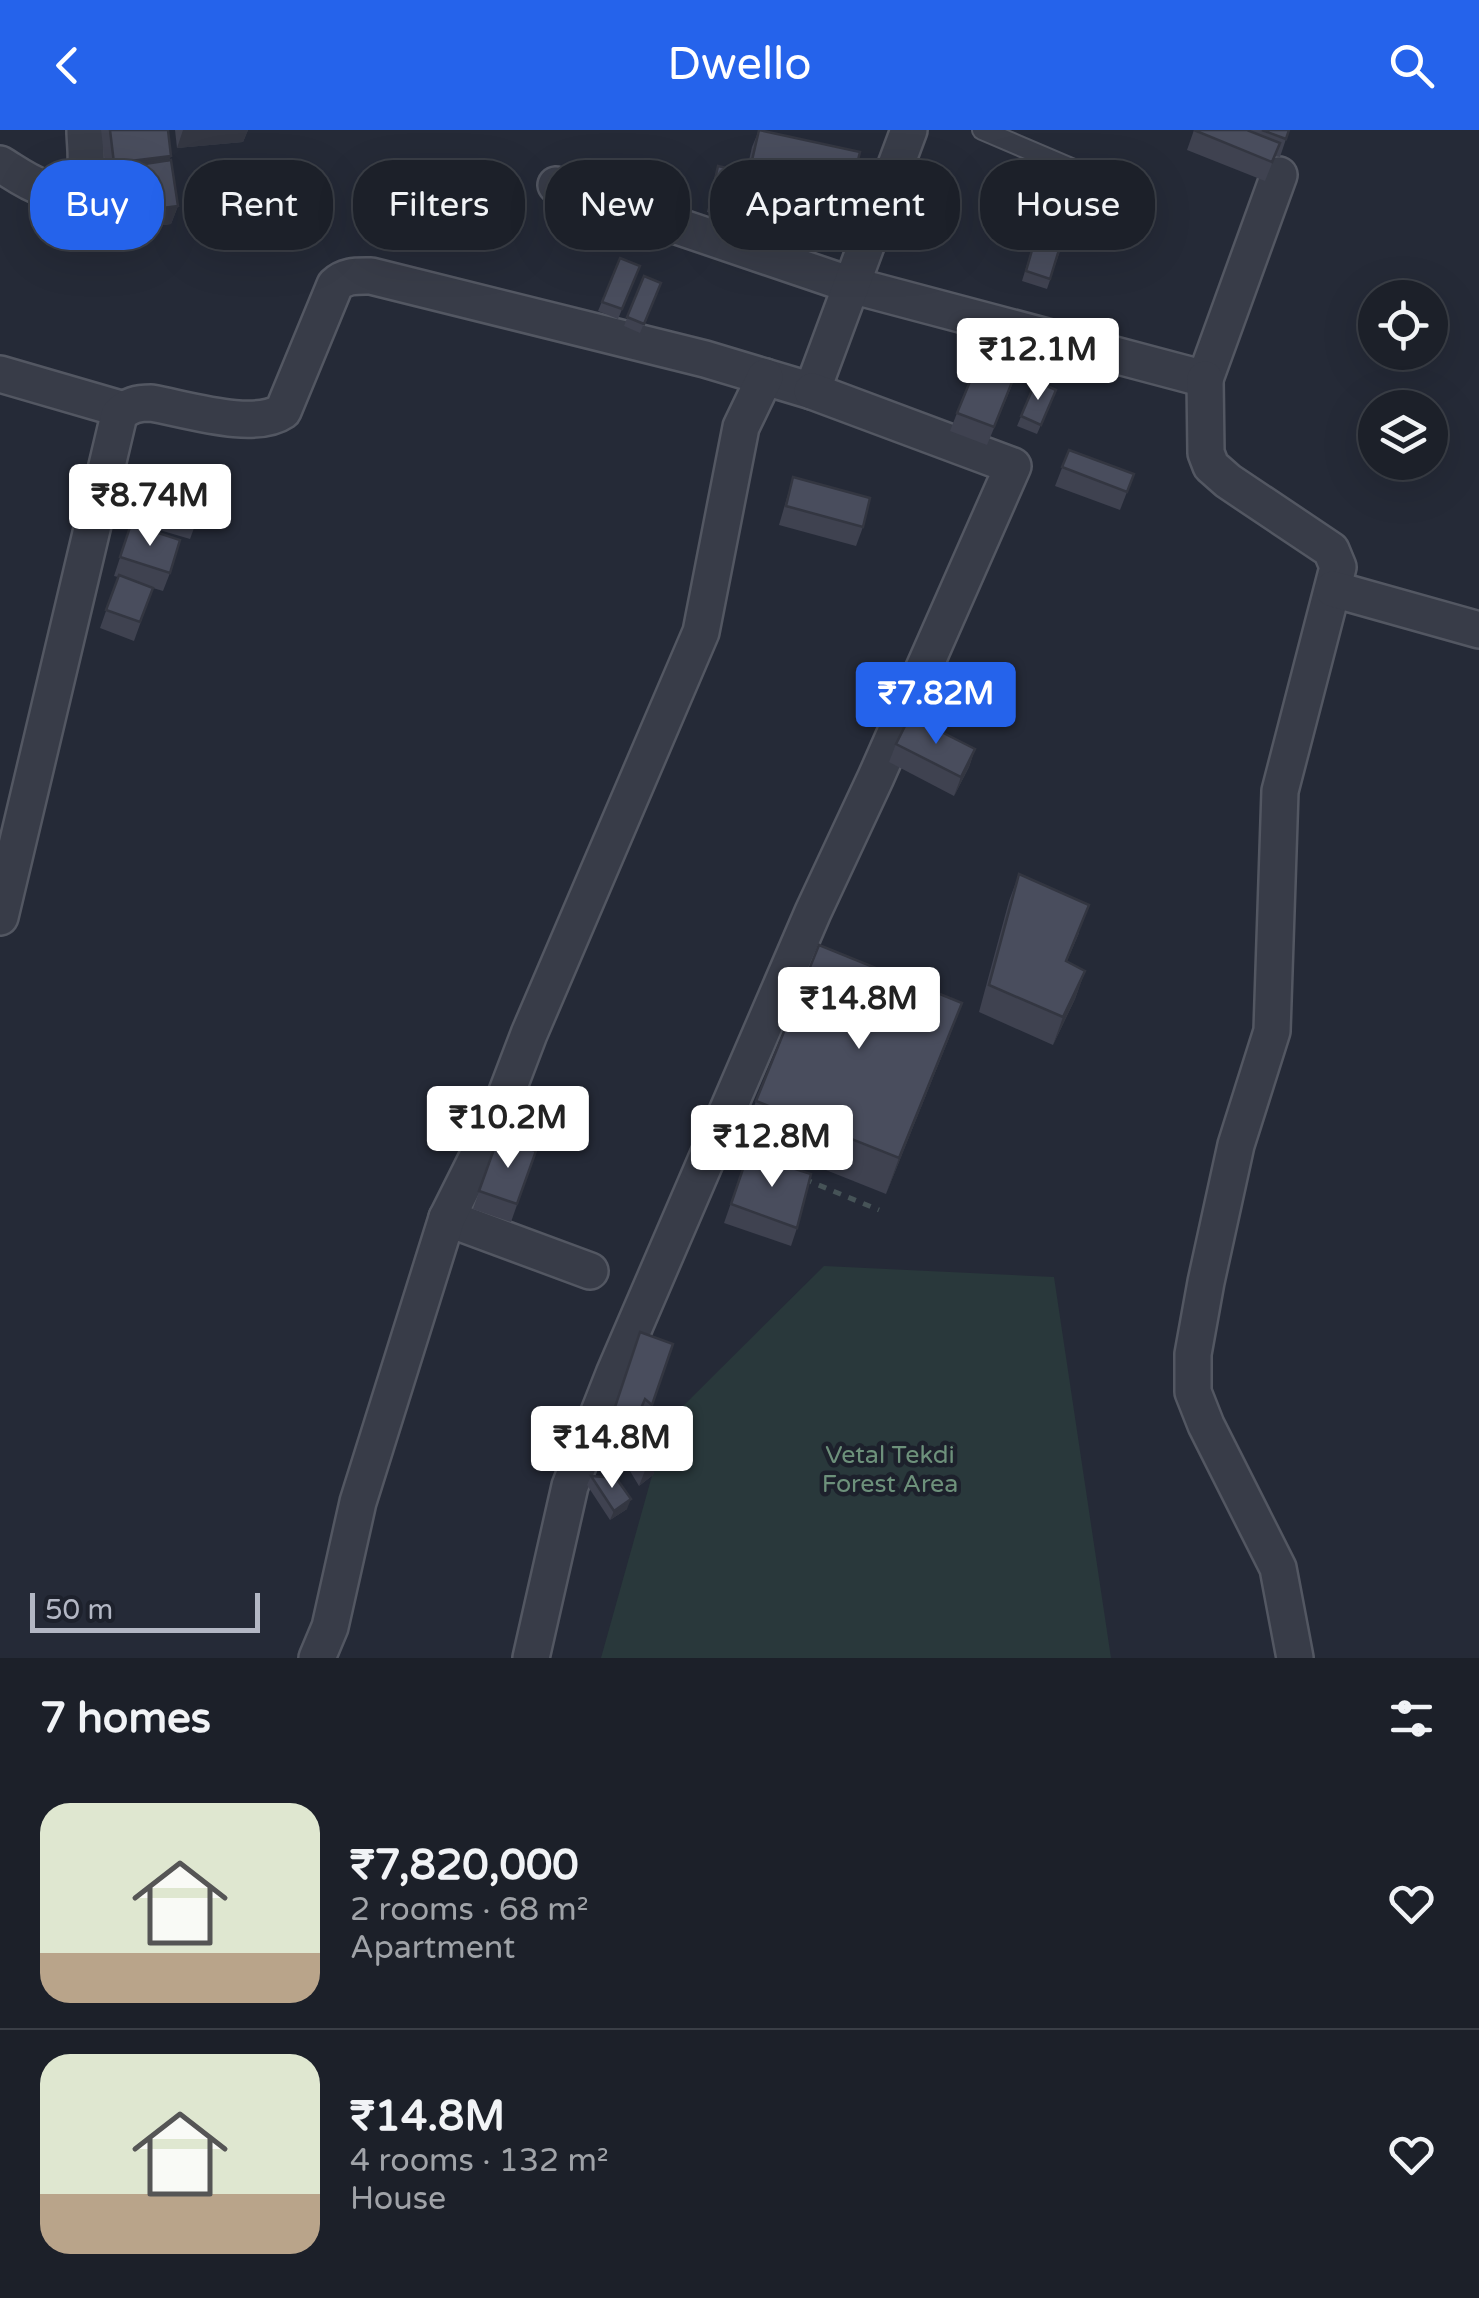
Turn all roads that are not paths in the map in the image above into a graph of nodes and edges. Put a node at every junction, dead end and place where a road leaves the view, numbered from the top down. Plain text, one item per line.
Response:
1 (85, 130) edge
2 (909, 130) edge
3 (982, 130) edge
4 (1052, 160) edge
5 (0, 164) edge
6 (1279, 175) dead end
7 (690, 230) edge
8 (852, 285) junction
9 (0, 374) edge
10 (765, 377) junction
11 (1205, 379) junction
12 (812, 391) junction
13 (124, 410) junction
14 (1333, 588) junction
15 (1479, 630) edge
16 (0, 917) edge
17 (447, 1218) junction
18 (590, 1271) dead end
19 (317, 1658) edge
20 (532, 1658) edge
21 (1295, 1658) edge

1 - 5 street
2 - 8 street
3 - 4 lane
6 - 11 street
7 - 8 street
8 - 11 street
8 - 12 street
9 - 13 street
10 - 12 street
10 - 13 street
10 - 17 street
11 - 14 street
12 - 20 street
13 - 16 street
14 - 15 street
14 - 21 street
17 - 18 street
17 - 19 street

